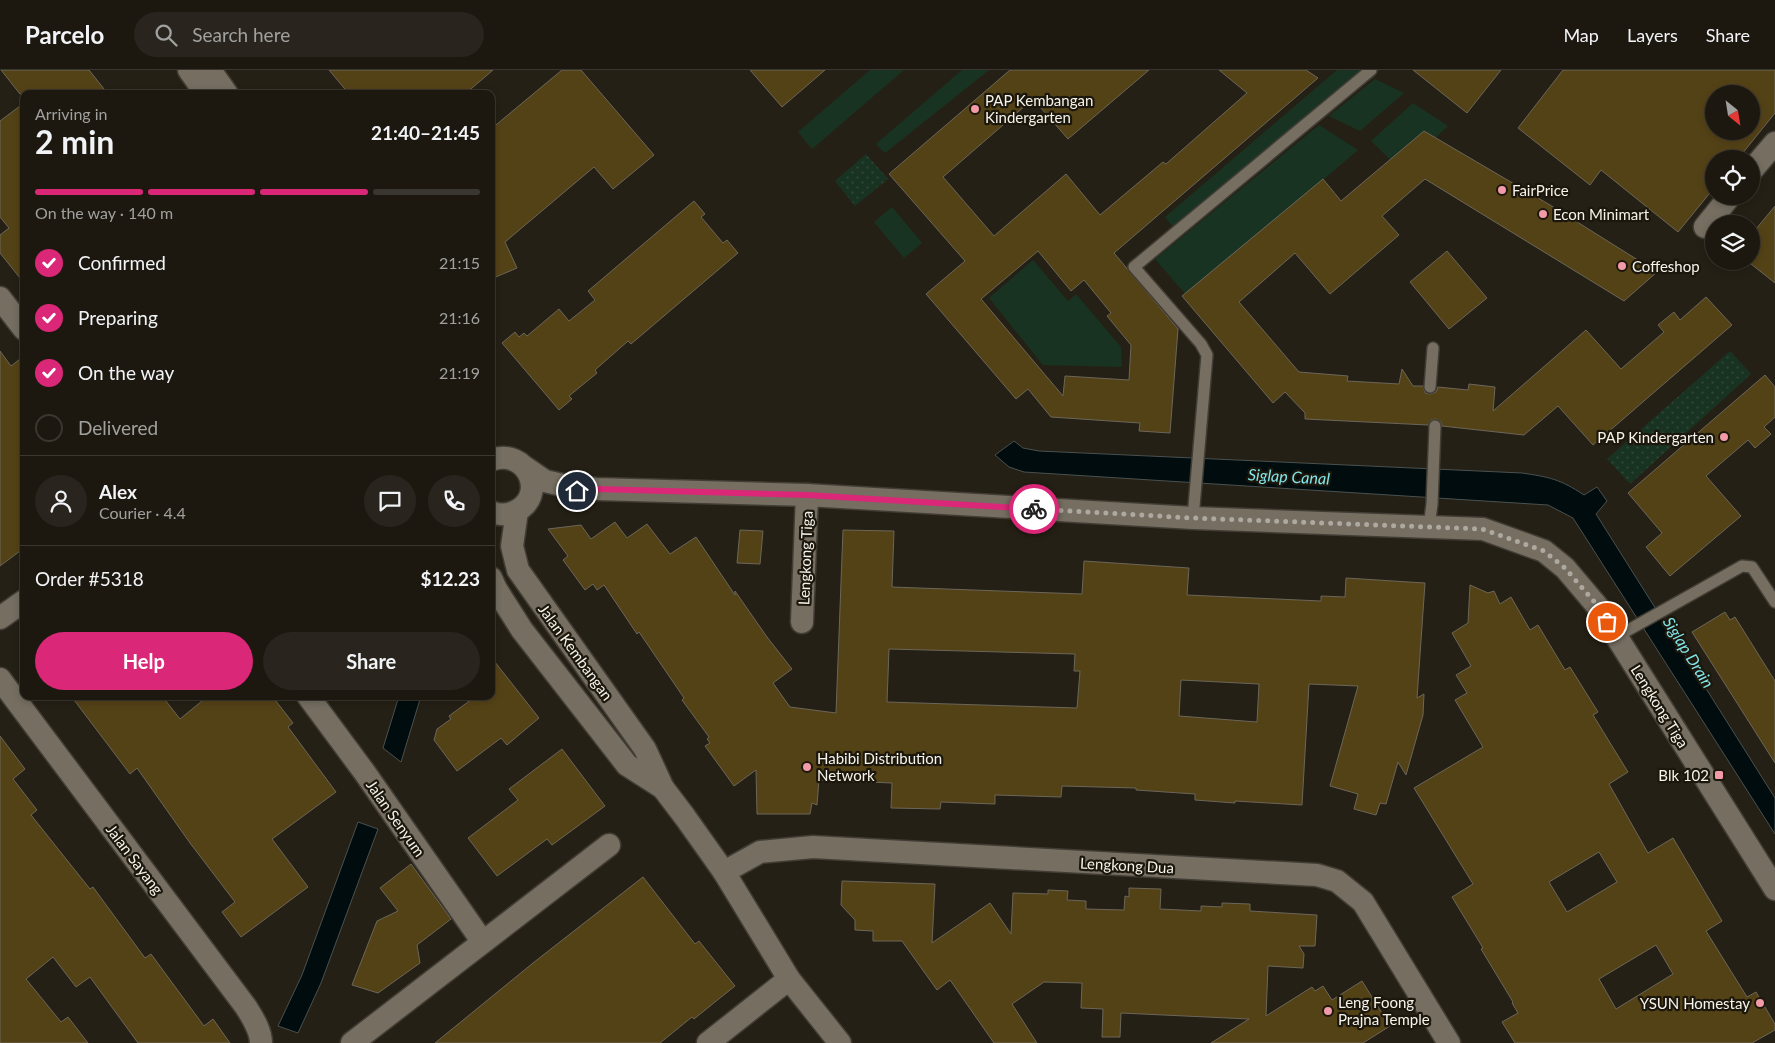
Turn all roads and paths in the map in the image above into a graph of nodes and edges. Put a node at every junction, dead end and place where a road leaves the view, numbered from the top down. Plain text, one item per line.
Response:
1 (189, 70) edge
2 (210, 70) edge
3 (1371, 70) edge
4 (203, 90) edge
5 (224, 90) edge
6 (1775, 143) edge
7 (1760, 161) edge
8 (1723, 205) edge
9 (1715, 215) edge
10 (0, 298) edge
11 (20, 324) edge
12 (1433, 348) dead end
13 (1430, 387) dead end
14 (1435, 426) dead end
15 (495, 457) edge
16 (526, 468) junction
17 (596, 489) junction
18 (807, 495) junction
19 (523, 505) junction
20 (495, 513) edge
21 (1193, 518) junction
22 (1429, 527) junction
23 (495, 587) edge
24 (1775, 602) edge
25 (20, 603) edge
26 (0, 618) edge
27 (802, 622) dead end
28 (1616, 638) junction
29 (0, 679) edge
30 (311, 700) edge
31 (663, 788) junction
32 (609, 845) dead end
33 (724, 872) junction
34 (1775, 889) edge
35 (482, 941) junction
36 (789, 979) junction
37 (260, 1043) edge
38 (352, 1043) edge
39 (708, 1043) edge
40 (840, 1043) edge
41 (1449, 1043) edge

1 - 4 street
2 - 5 street
3 - 21 lane
6 - 7 street
8 - 9 street
10 - 11 street
12 - 13 lane
14 - 22 lane
15 - 16 street
16 - 17 street, Lengkong Tiga
16 - 19 street, Jalan Kembangan
17 - 18 street, Lengkong Tiga
17 - 19 street, Lengkong Tiga
18 - 21 street, Lengkong Tiga
18 - 27 street, Lengkong Tiga
19 - 20 street
19 - 31 street, Jalan Kembangan
21 - 22 street, Lengkong Tiga
22 - 28 street, Lengkong Tiga
23 - 31 street, Jalan Kembangan
24 - 28 lane
25 - 26 street
28 - 34 street, Lengkong Tiga
29 - 37 street, Jalan Sayang
30 - 35 street, Jalan Senyum
31 - 33 street, Jalan Kembangan
32 - 35 street
33 - 36 street, Jalan Kembangan
33 - 41 street, Lengkong Dua
35 - 38 street
36 - 39 street
36 - 40 street, Jalan Kembangan

